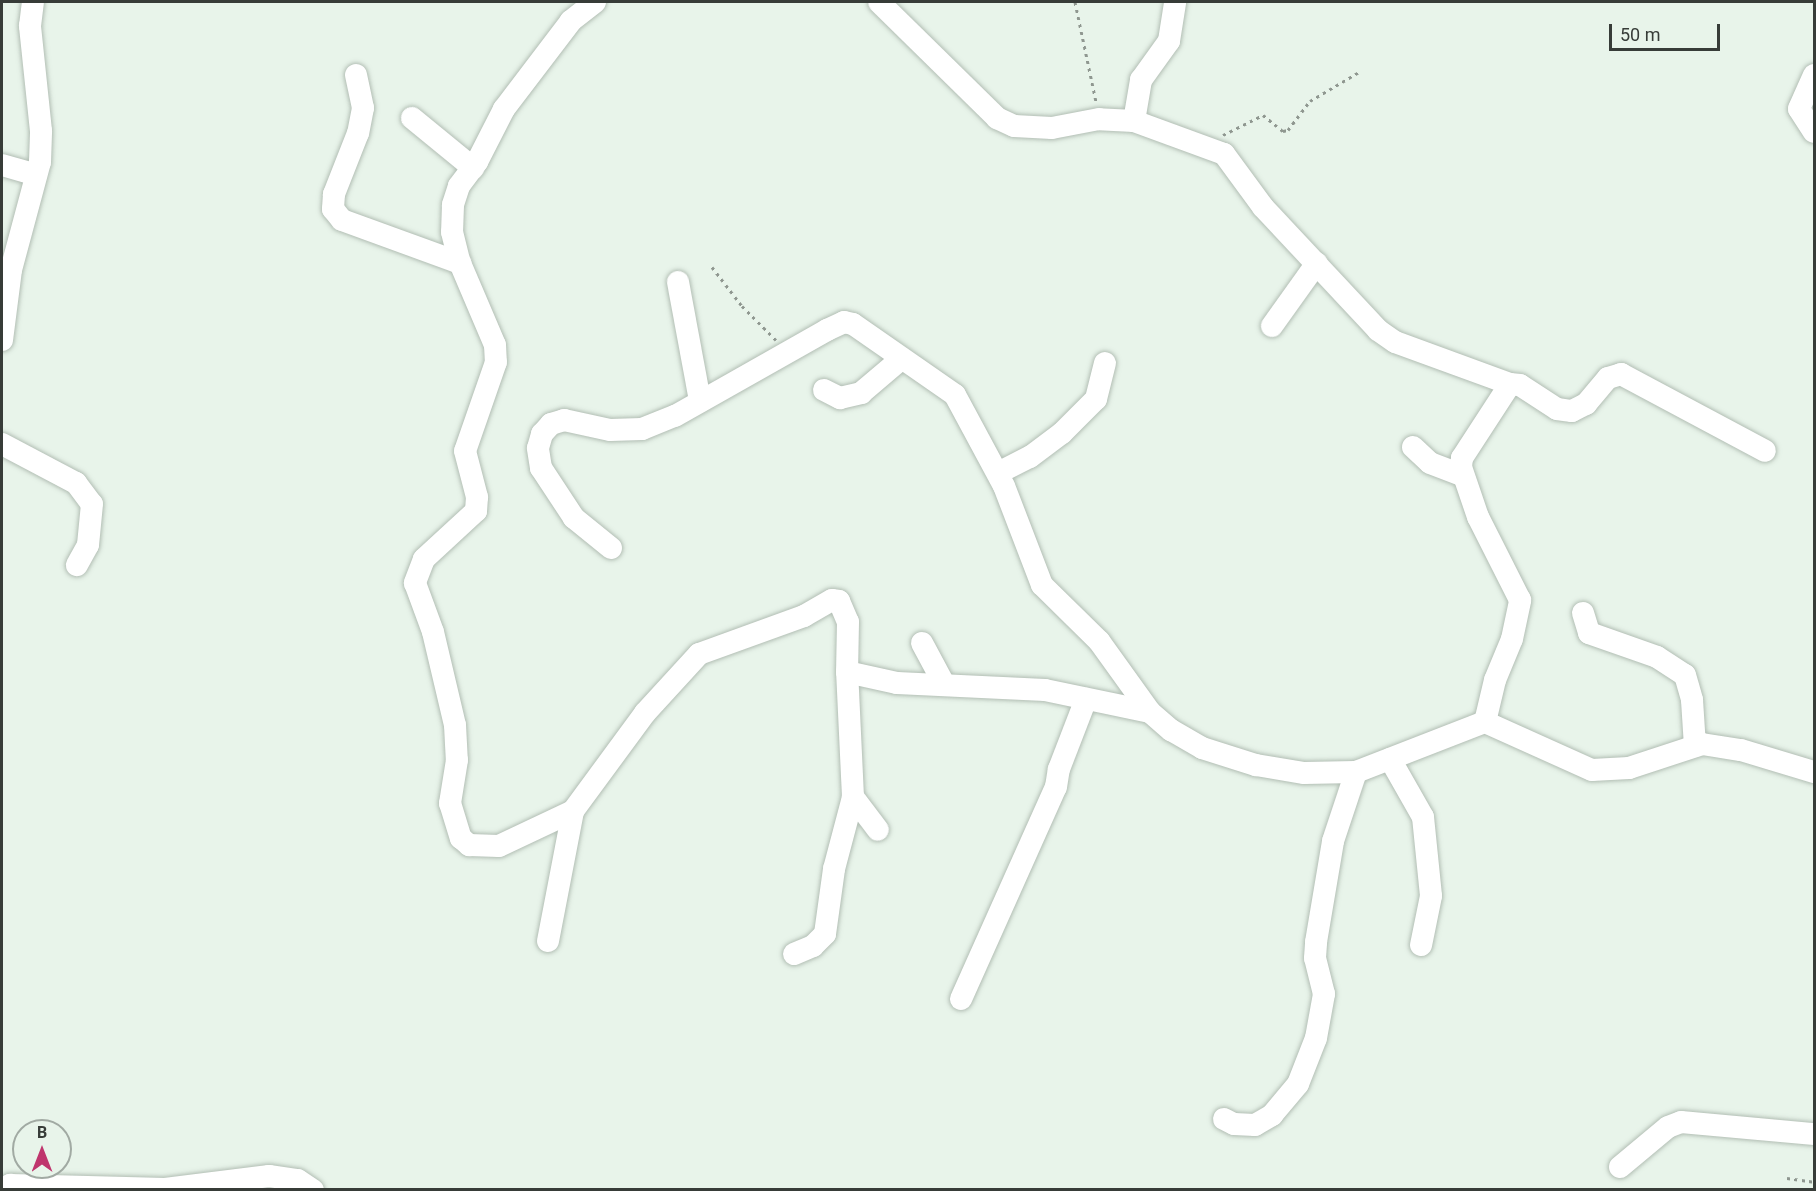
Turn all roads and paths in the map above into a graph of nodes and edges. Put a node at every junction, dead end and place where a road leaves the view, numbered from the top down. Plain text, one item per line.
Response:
1 (33, 2) edge
2 (595, 2) edge
3 (1075, 2) edge
4 (1175, 2) edge
5 (891, 7) edge
6 (1359, 72) dead end
7 (356, 75) dead end
8 (1815, 75) edge
9 (412, 118) dead end
10 (1099, 119) junction
11 (1134, 121) junction
12 (1815, 132) edge
13 (1205, 144) junction
14 (2, 165) edge
15 (473, 168) junction
16 (36, 175) junction
17 (460, 263) junction
18 (1317, 263) junction
19 (712, 267) dead end
20 (678, 282) dead end
21 (4, 298) edge
22 (1272, 327) dead end
23 (2, 340) edge
24 (788, 352) junction
25 (901, 359) junction
26 (1105, 363) dead end
27 (1510, 384) junction
28 (824, 390) dead end
29 (700, 401) junction
30 (2, 444) edge
31 (1413, 447) dead end
32 (1765, 451) dead end
33 (998, 473) junction
34 (1461, 475) junction
35 (611, 548) dead end
36 (77, 565) dead end
37 (1584, 613) dead end
38 (922, 643) dead end
39 (847, 672) junction
40 (944, 684) junction
41 (1086, 699) junction
42 (1150, 712) junction
43 (1485, 722) junction
44 (1695, 746) junction
45 (1390, 759) junction
46 (1356, 772) junction
47 (1815, 772) edge
48 (853, 797) junction
49 (573, 811) junction
50 (878, 830) dead end
51 (549, 941) dead end
52 (1422, 945) dead end
53 (794, 954) dead end
54 (961, 999) dead end
55 (1224, 1119) dead end
56 (1815, 1134) edge
57 (1620, 1167) dead end
58 (1787, 1178) dead end
59 (1815, 1182) edge
60 (210, 1187) edge
61 (52, 1188) edge
62 (3, 1190) edge
63 (313, 1190) edge

1 - 16 street
2 - 15 street
3 - 10 path
4 - 11 street
5 - 10 street
6 - 13 path
7 - 17 street
8 - 12 street
9 - 15 street
10 - 11 street
11 - 13 street
13 - 18 street
14 - 16 street
15 - 17 street
16 - 21 street
17 - 49 street
18 - 22 street
18 - 27 street
19 - 24 path
20 - 29 street
21 - 23 street
24 - 25 street
24 - 29 street
25 - 28 street
25 - 33 street
26 - 33 street
27 - 32 street
27 - 34 street
29 - 35 street
30 - 36 street
31 - 34 street
33 - 42 street
34 - 43 street
37 - 44 street
38 - 40 street
39 - 40 street
39 - 48 street
39 - 49 street
40 - 41 street
41 - 42 street
41 - 54 street
42 - 46 street
43 - 44 street
43 - 45 street
44 - 47 street
45 - 46 street
45 - 52 street
46 - 55 street
48 - 50 street
48 - 53 street
49 - 51 street
56 - 57 street
58 - 59 path
60 - 61 street
60 - 63 street
61 - 62 street

